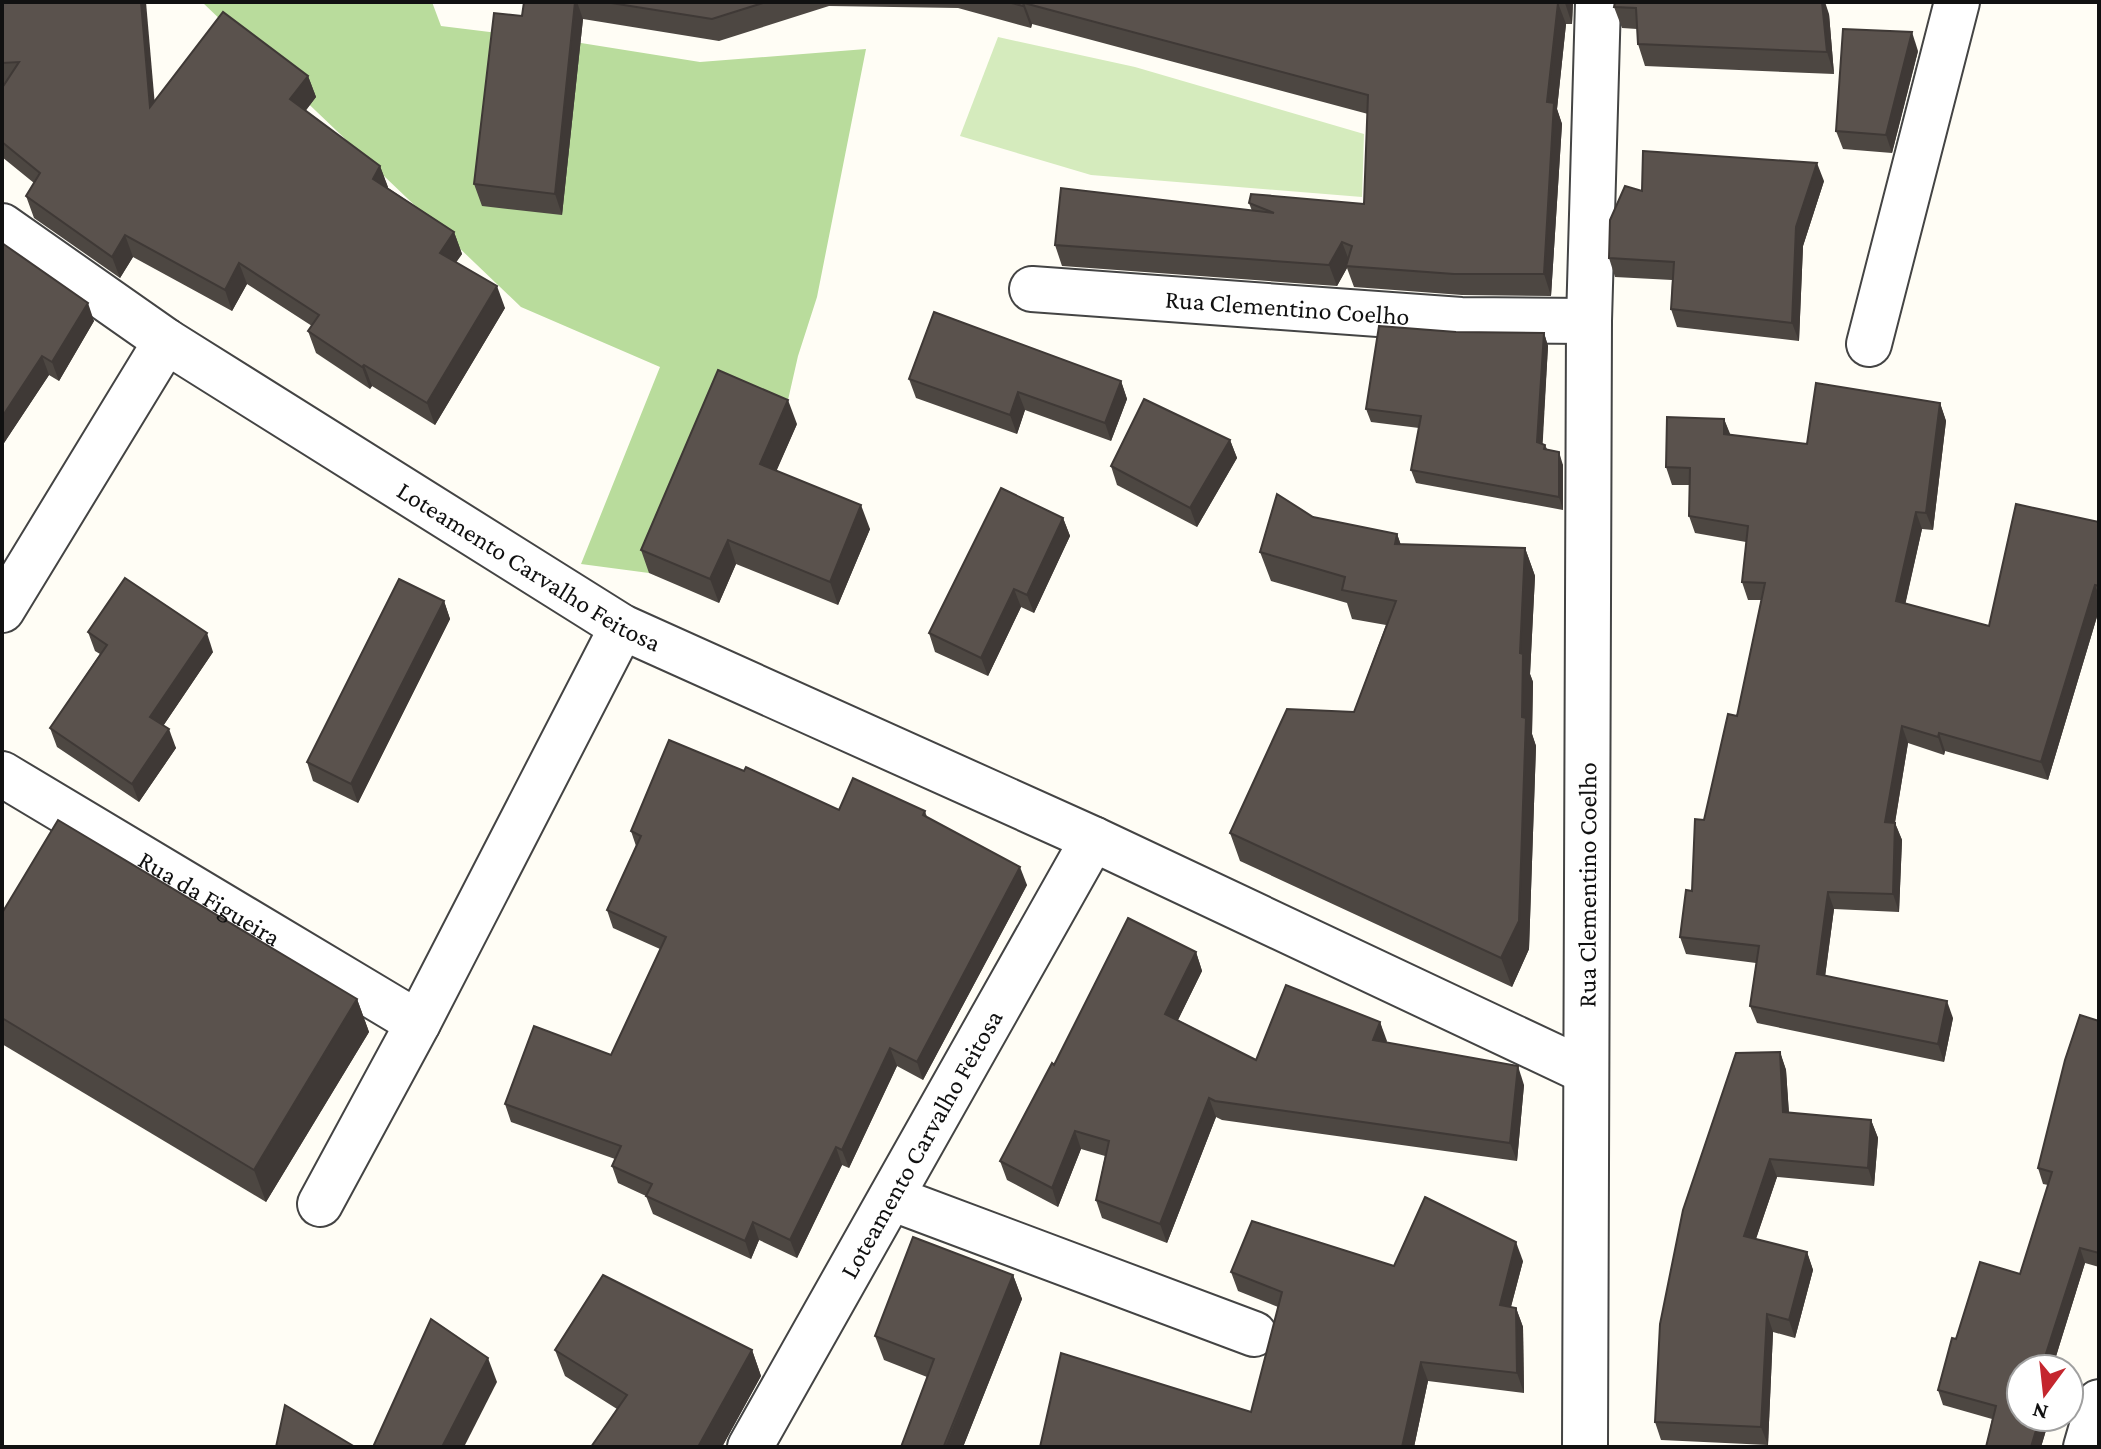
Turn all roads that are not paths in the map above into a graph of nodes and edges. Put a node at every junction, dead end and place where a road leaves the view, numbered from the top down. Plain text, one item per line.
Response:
1 (1598, 2) edge
2 (1957, 2) edge
3 (2, 226) edge
4 (1032, 289) dead end
5 (1589, 321) junction
6 (166, 341) junction
7 (1869, 344) dead end
8 (2, 610) edge
9 (622, 627) junction
10 (2, 774) edge
11 (1093, 839) junction
12 (418, 1023) junction
13 (1585, 1071) junction
14 (891, 1198) junction
15 (320, 1204) dead end
16 (1254, 1334) dead end
17 (2099, 1402) edge
18 (750, 1447) edge
19 (1585, 1447) edge
20 (2086, 1447) edge

1 - 5 street, Rua Clementino Coelho
2 - 7 street
3 - 6 street, Loteamento Carvalho Feitosa
4 - 5 street, Rua Clementino Coelho
5 - 13 street, Rua Clementino Coelho
6 - 8 street
6 - 9 street, Loteamento Carvalho Feitosa
9 - 11 street, Loteamento Carvalho Feitosa
9 - 12 street
10 - 12 street, Rua da Figueira
11 - 13 street, Loteamento Carvalho Feitosa
11 - 14 street, Loteamento Carvalho Feitosa
12 - 15 street
13 - 19 street, Rua Clementino Coelho
14 - 16 street
14 - 18 street, Loteamento Carvalho Feitosa
17 - 20 street

